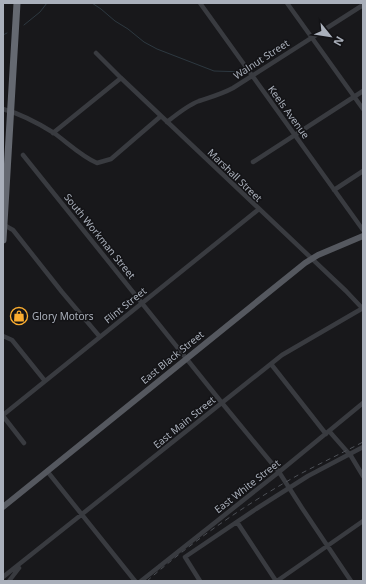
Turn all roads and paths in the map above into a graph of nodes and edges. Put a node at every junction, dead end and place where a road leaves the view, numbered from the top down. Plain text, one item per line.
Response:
1 (17, 3) edge
2 (200, 3) edge
3 (287, 3) edge
4 (363, 5) edge
5 (312, 37) junction
6 (96, 53) dead end
7 (252, 76) junction
8 (121, 78) junction
9 (363, 90) edge
10 (354, 96) junction
11 (3, 109) edge
12 (363, 109) edge
13 (11, 111) junction
14 (162, 116) junction
15 (167, 122) junction
16 (53, 133) junction
17 (294, 134) junction
18 (23, 155) dead end
19 (253, 162) dead end
20 (363, 171) edge
21 (334, 190) junction
22 (258, 209) junction
23 (4, 225) edge
24 (363, 230) edge
25 (363, 236) edge
26 (3, 240) edge
27 (311, 259) junction
28 (142, 303) junction
29 (363, 309) edge
30 (3, 336) edge
31 (100, 337) junction
32 (186, 359) junction
33 (271, 364) junction
34 (45, 381) junction
35 (222, 403) junction
36 (363, 403) edge
37 (3, 415) edge
38 (328, 432) junction
39 (24, 443) dead end
40 (363, 448) edge
41 (349, 454) junction
42 (47, 471) junction
43 (279, 472) junction
44 (363, 476) edge
45 (289, 488) junction
46 (3, 507) edge
47 (82, 515) junction
48 (363, 521) edge
49 (237, 522) junction
50 (328, 547) junction
51 (24, 562) junction
52 (3, 577) edge
53 (9, 581) edge
54 (135, 581) edge
55 (141, 581) edge
56 (200, 581) edge
57 (277, 581) edge
58 (351, 581) edge

1 - 13 highway
2 - 7 street, Keels Avenue
3 - 5 street
4 - 5 street, Walnut Street
5 - 7 street, Walnut Street
5 - 10 street
6 - 8 street, Marshall Street
7 - 15 street, Walnut Street
7 - 17 street, Keels Avenue
8 - 14 street, Marshall Street
8 - 16 street
9 - 10 street
10 - 12 street
10 - 17 street
11 - 13 street
13 - 16 street
13 - 23 highway
14 - 15 street, Marshall Street
14 - 16 street
15 - 22 street, Marshall Street
17 - 19 street
17 - 21 street, Keels Avenue
18 - 28 street, South Workman Street
20 - 21 street
21 - 24 street, Keels Avenue
22 - 27 street, Marshall Street
22 - 28 street, Flint Street
23 - 26 highway
23 - 31 street
25 - 27 main road, East Black Street
27 - 29 street, Marshall Street
27 - 32 main road, East Black Street
28 - 31 street, Flint Street
28 - 32 street, South Workman Street
29 - 33 street, East Main Street
30 - 34 street
31 - 34 street, Flint Street
32 - 35 street, South Workman Street
32 - 42 main road, East Black Street
33 - 35 street, East Main Street
33 - 38 street
34 - 37 street, Flint Street
35 - 43 street, South Workman Street
35 - 47 street, East Main Street
36 - 38 street, East White Street
37 - 39 street
38 - 41 street
38 - 43 street, East White Street
40 - 41 street
41 - 44 street
41 - 45 street
42 - 46 main road, East Black Street
42 - 47 street
43 - 45 street, South Workman Street
43 - 55 street, East White Street
45 - 49 street
45 - 50 street, South Workman Street
47 - 51 street, East Main Street
47 - 54 street
48 - 50 street
49 - 56 street
49 - 57 street
50 - 57 street
50 - 58 street, South Workman Street
51 - 52 street, East Main Street
51 - 53 street, East Main Street

